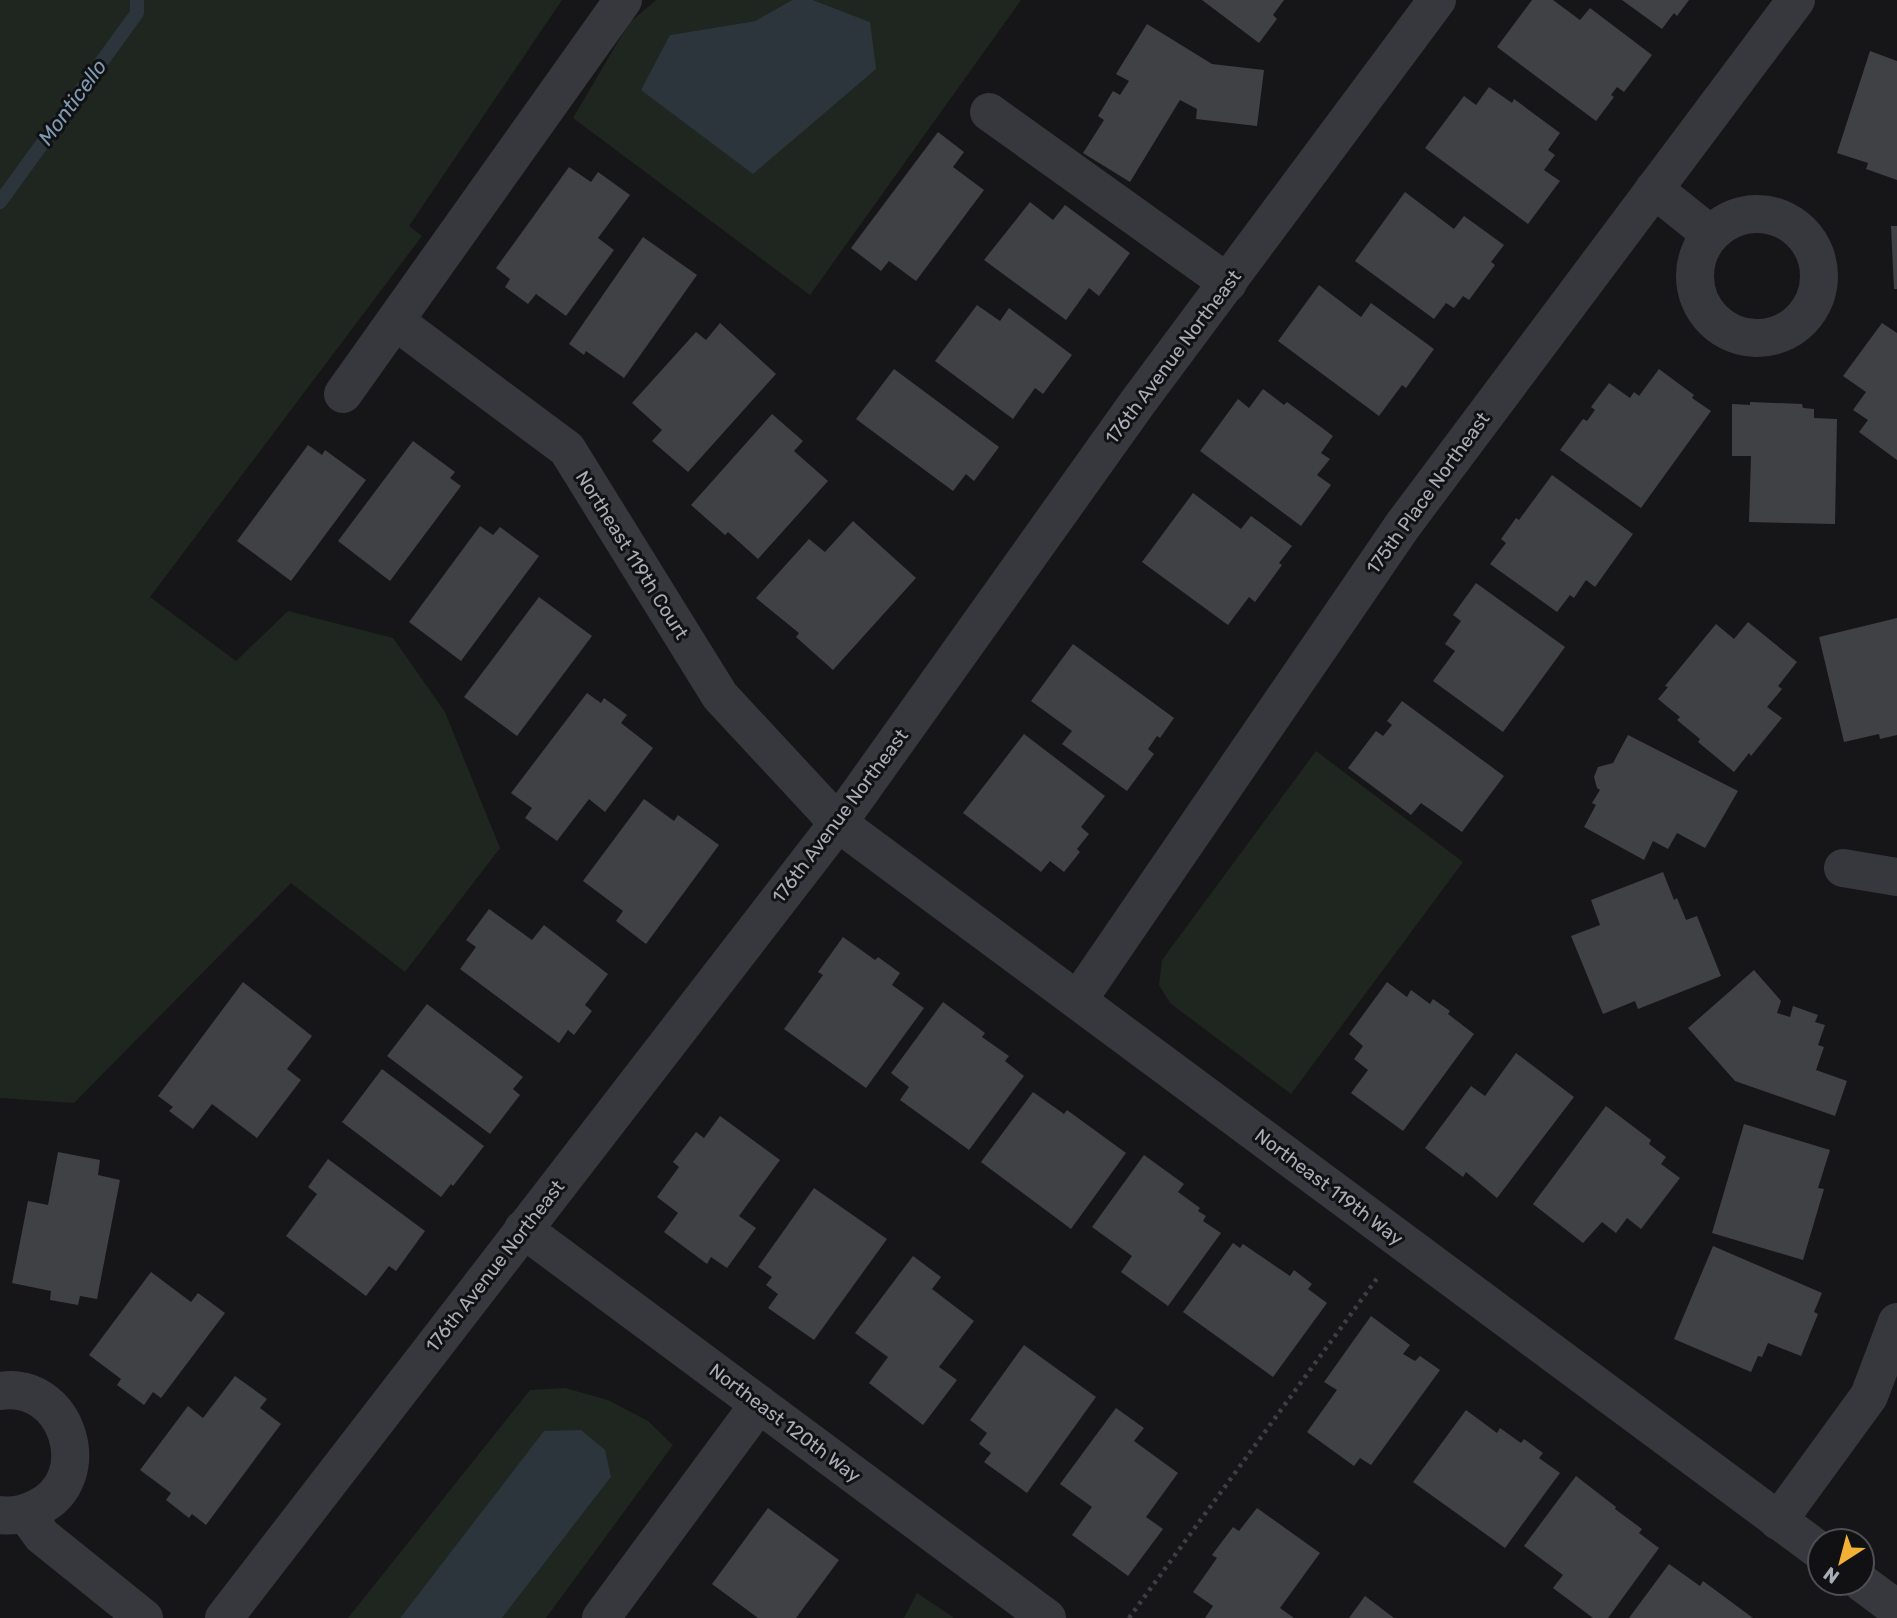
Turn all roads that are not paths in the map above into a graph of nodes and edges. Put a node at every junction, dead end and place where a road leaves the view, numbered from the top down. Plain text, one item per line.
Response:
1 (623, 0) edge
2 (1796, 0) edge
3 (1425, 4) edge
4 (989, 112) dead end
5 (1654, 188) junction
6 (1710, 234) dead end
7 (1228, 283) junction
8 (395, 321) junction
9 (343, 394) dead end
10 (838, 823) junction
11 (1843, 868) dead end
12 (1897, 877) edge
13 (1078, 1000) junction
14 (523, 1229) junction
15 (1897, 1322) edge
16 (0, 1391) edge
17 (759, 1404) junction
18 (13, 1515) edge
19 (1779, 1521) junction
20 (1806, 1541) edge
21 (1876, 1593) edge
22 (1897, 1609) edge
23 (144, 1618) edge
24 (224, 1618) edge
25 (601, 1618) edge
26 (1047, 1618) edge

1 - 8 street
2 - 5 street, 175th Place Northeast
3 - 7 street, 176th Avenue Northeast
4 - 7 street
5 - 6 street
5 - 13 street, 175th Place Northeast
7 - 10 street, 176th Avenue Northeast
8 - 9 street
8 - 10 street, Northeast 119th Court
10 - 13 street, Northeast 119th Way
10 - 14 street, 176th Avenue Northeast
11 - 12 street
13 - 19 street, Northeast 119th Way
14 - 17 street, Northeast 120th Way
14 - 24 street, 176th Avenue Northeast
15 - 19 street
16 - 18 street
17 - 25 street
17 - 26 street, Northeast 120th Way
18 - 23 street
19 - 20 street, Northeast 119th Way
21 - 22 street

